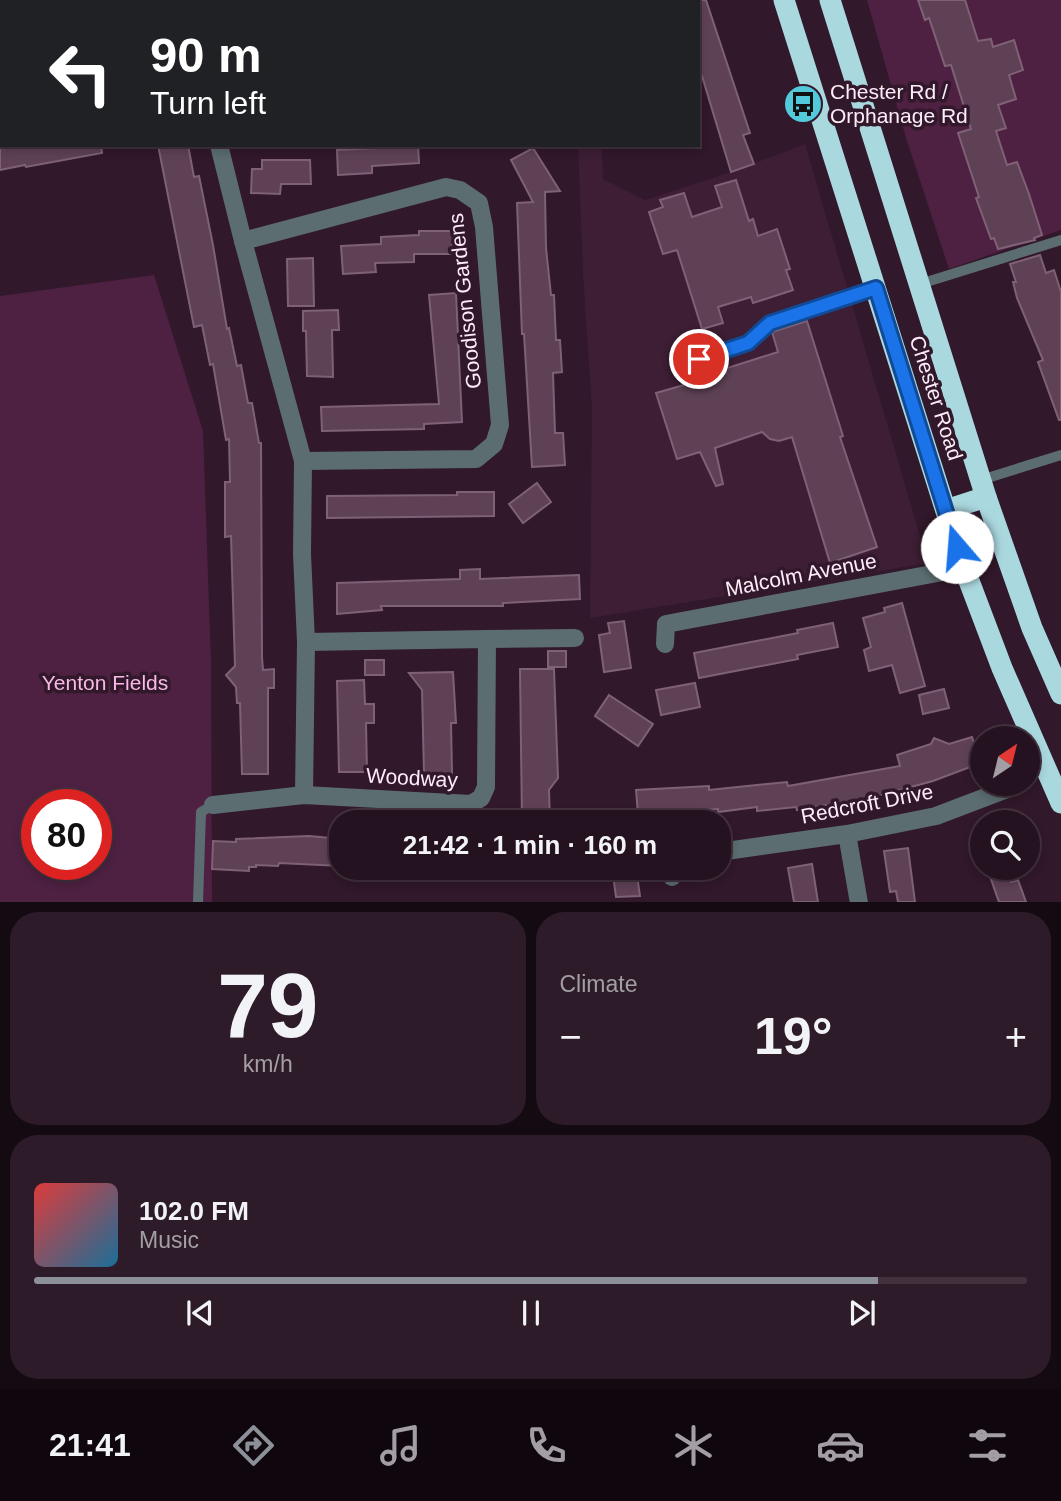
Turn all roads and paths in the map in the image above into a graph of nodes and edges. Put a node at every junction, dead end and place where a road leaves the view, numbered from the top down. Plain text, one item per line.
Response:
1 (784, 0) edge
2 (830, 0) edge
3 (220, 147) edge
4 (1061, 240) edge
5 (243, 241) junction
6 (920, 284) junction
7 (876, 288) junction
8 (699, 359) dead end
9 (1061, 455) edge
10 (303, 461) junction
11 (984, 488) junction
12 (946, 510) junction
13 (963, 565) junction
14 (575, 638) dead end
15 (488, 639) junction
16 (306, 642) junction
17 (665, 644) dead end
18 (1061, 694) edge
19 (1021, 726) edge
20 (1040, 780) edge
21 (304, 795) junction
22 (988, 796) edge
23 (1061, 803) edge
24 (213, 805) joint
25 (847, 834) junction
26 (731, 850) edge
27 (198, 902) edge
28 (859, 902) edge

1 - 7 highway, Chester Road
2 - 6 highway, Chester Road
3 - 5 street
4 - 6 lane
5 - 10 street
5 - 10 street, Goodison Gardens
6 - 11 highway, Chester Road
7 - 8 lane
7 - 12 highway, Chester Road
9 - 11 lane
10 - 16 street
11 - 12 highway
11 - 18 highway, Chester Road
12 - 13 highway, Chester Road
13 - 17 street, Malcolm Avenue
13 - 19 highway, Chester Road
14 - 15 street
15 - 16 street
15 - 21 street, Woodway
16 - 21 street
20 - 23 highway, Chester Road
21 - 24 street, Woodway
22 - 25 street, Redcroft Drive
24 - 27 lane
25 - 26 street, Redcroft Drive
25 - 28 street

